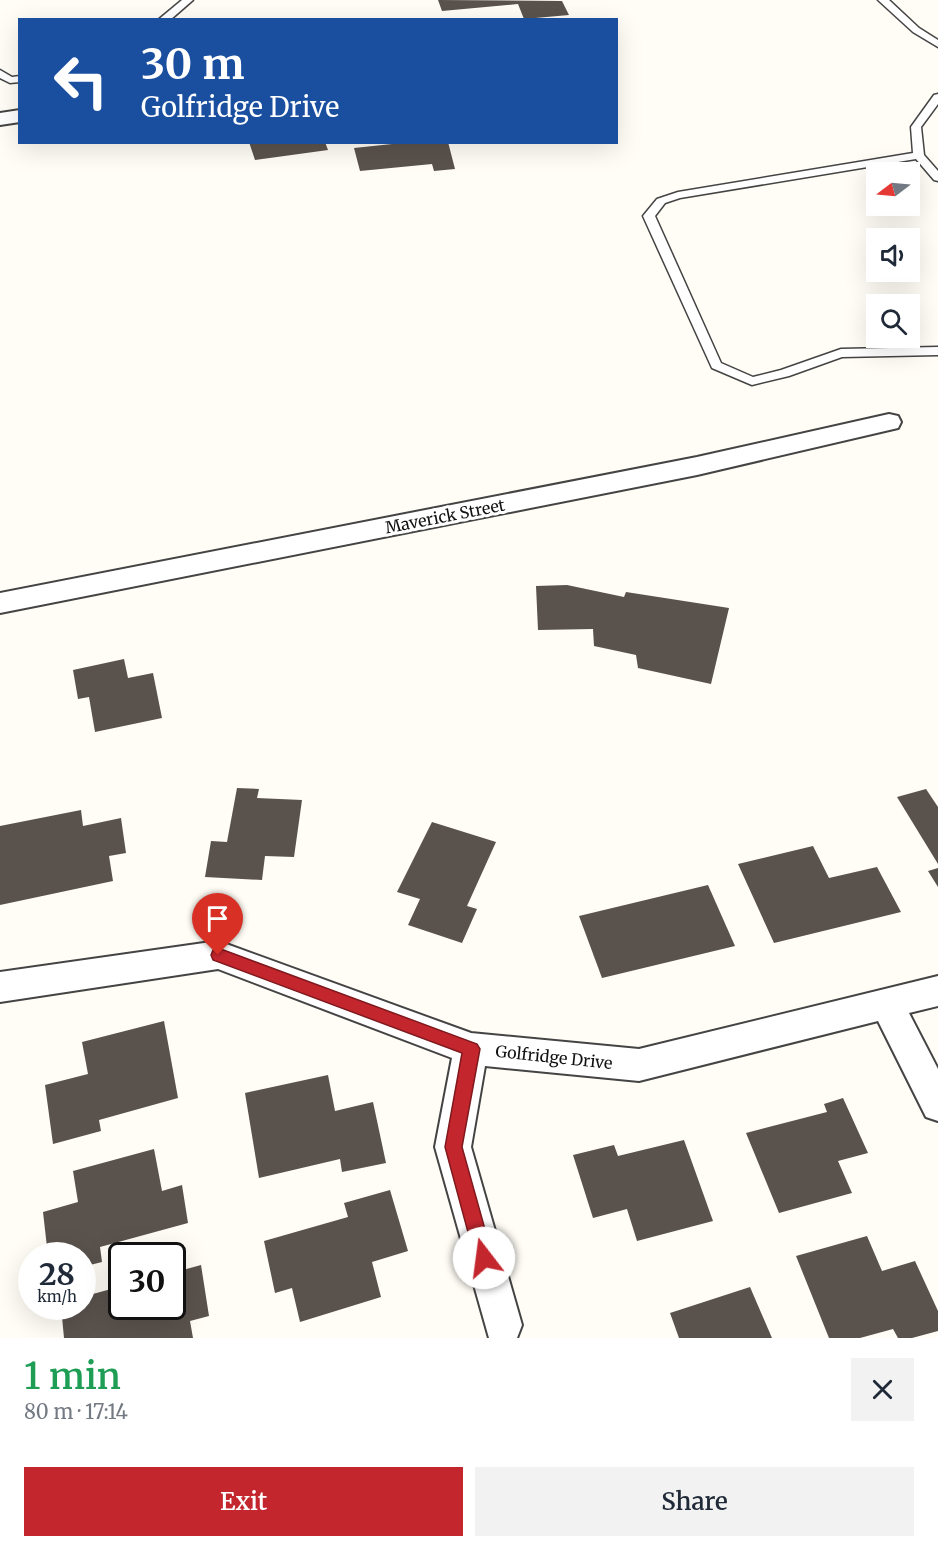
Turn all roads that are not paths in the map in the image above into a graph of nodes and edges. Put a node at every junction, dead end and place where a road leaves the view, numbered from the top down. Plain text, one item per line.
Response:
1 (188, 0) edge
2 (884, 0) edge
3 (166, 18) edge
4 (938, 44) edge
5 (0, 73) edge
6 (18, 79) edge
7 (938, 97) edge
8 (18, 116) edge
9 (0, 119) edge
10 (919, 155) junction
11 (938, 178) edge
12 (938, 351) edge
13 (888, 422) dead end
14 (0, 603) edge
15 (0, 987) edge
16 (938, 991) edge
17 (887, 1005) junction
18 (471, 1049) junction
19 (938, 1105) edge
20 (503, 1325) dead end

1 - 3 lane
2 - 4 lane
5 - 6 lane
7 - 10 lane
8 - 9 street
10 - 11 lane
10 - 12 lane
13 - 14 street, Maverick Street
15 - 18 street, Golfridge Drive
16 - 17 street, Golfridge Drive
17 - 18 street, Golfridge Drive
17 - 19 street
18 - 20 street

